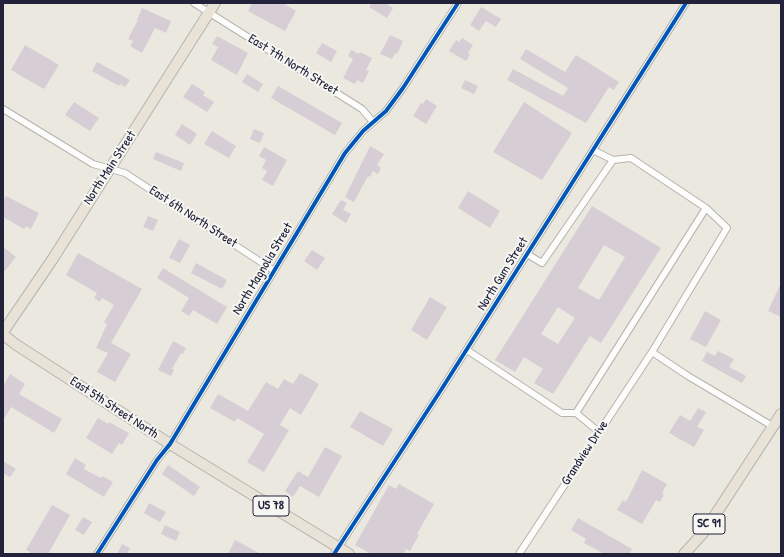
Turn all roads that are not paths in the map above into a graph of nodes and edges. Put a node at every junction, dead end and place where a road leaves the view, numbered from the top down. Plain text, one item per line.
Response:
1 (194, 3) edge
2 (215, 3) edge
3 (458, 3) edge
4 (686, 3) edge
5 (209, 12) junction
6 (3, 109) edge
7 (373, 122) junction
8 (593, 150) junction
9 (613, 160) junction
10 (110, 168) junction
11 (706, 208) junction
12 (527, 254) junction
13 (273, 270) junction
14 (3, 333) edge
15 (466, 350) junction
16 (652, 352) junction
17 (576, 413) junction
18 (781, 414) edge
19 (774, 426) junction
20 (599, 432) junction
21 (170, 444) junction
22 (336, 550) edge
23 (97, 554) edge
24 (349, 554) edge
25 (520, 554) edge
26 (684, 554) edge

1 - 5 street, East 7th North Street
2 - 5 main road, North Main Street
3 - 7 street, North Magnolia Street
4 - 8 street, North Gum Street
5 - 7 street, East 7th North Street
5 - 10 main road, North Main Street
6 - 10 street, East 6th North Street
7 - 13 street, North Magnolia Street
8 - 9 street
8 - 12 street, North Gum Street
9 - 11 street
9 - 12 street
10 - 13 street, East 6th North Street
10 - 14 main road, North Main Street
11 - 16 street, Grandview Drive
11 - 17 street
12 - 15 street, North Gum Street
13 - 21 street, North Magnolia Street
14 - 21 main road, East 5th Street North / US 78
15 - 17 street
15 - 22 street, North Gum Street
16 - 19 street
16 - 20 street, Grandview Drive
17 - 20 street
18 - 19 main road, SC 91
19 - 26 main road, SC 91
20 - 25 street, Grandview Drive
21 - 22 main road, East 5th Street North / US 78
21 - 23 street, North Magnolia Street
22 - 24 main road, East 5th Street North / US 78

